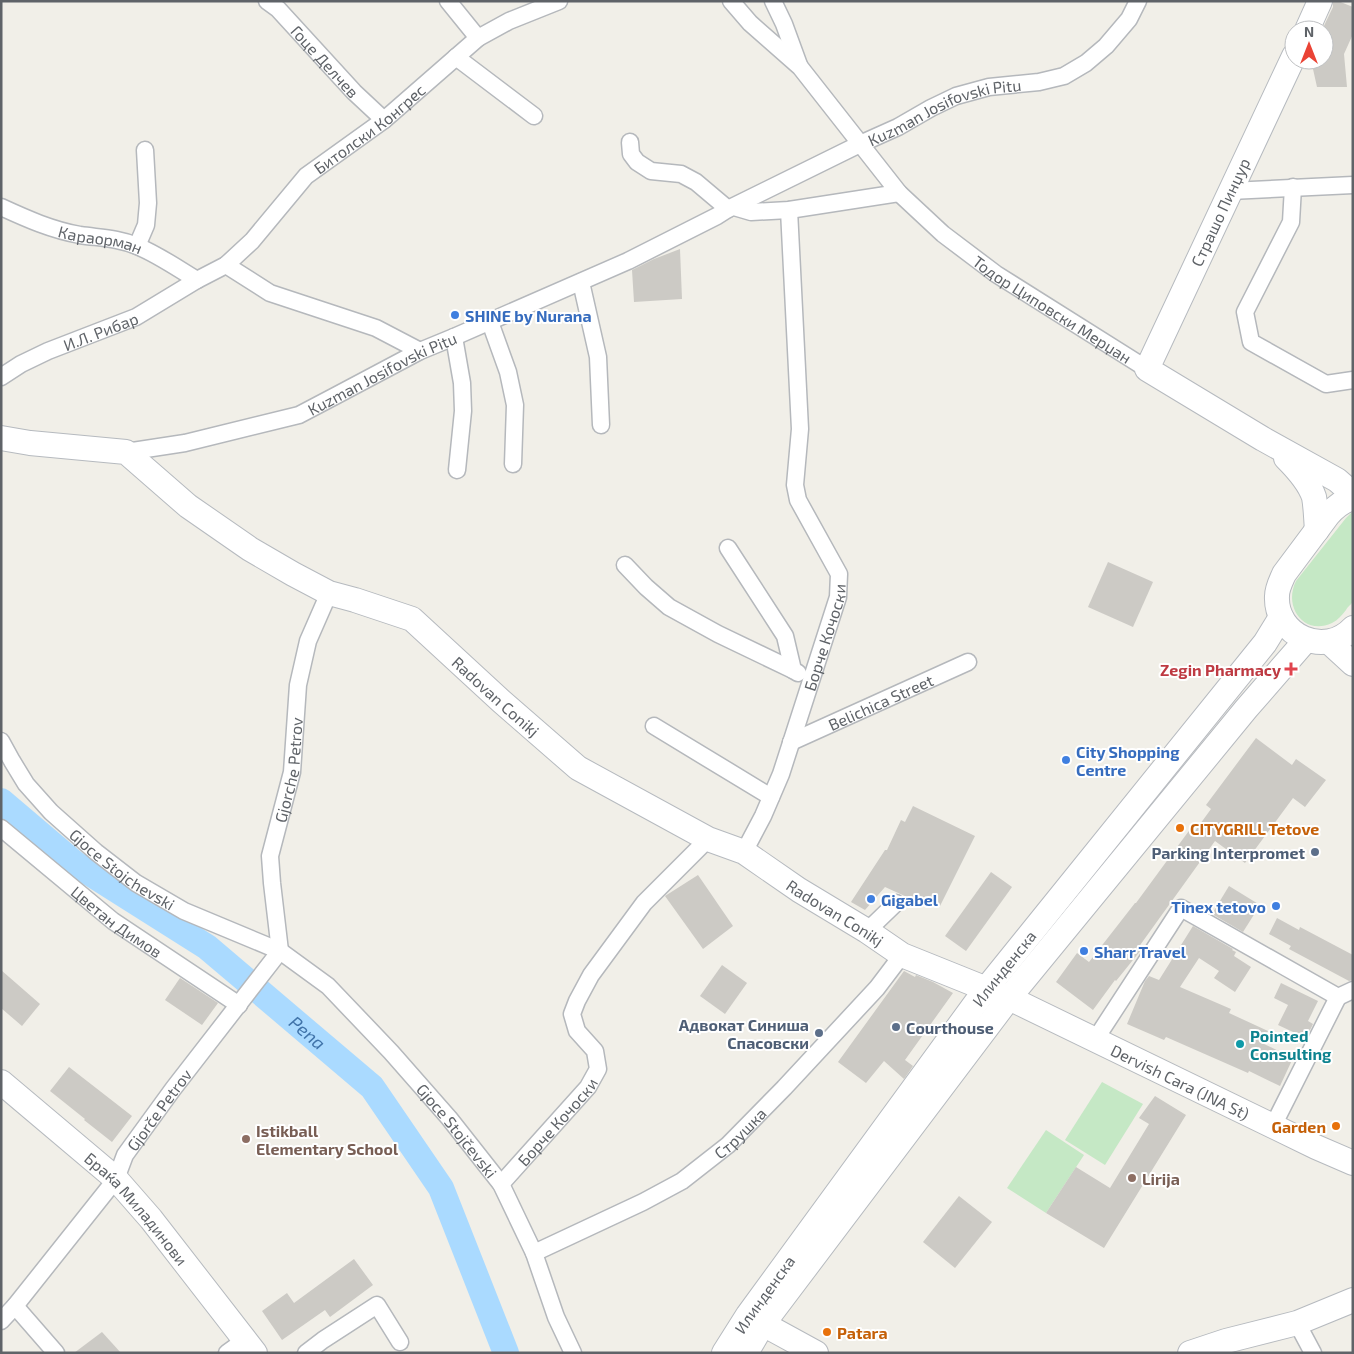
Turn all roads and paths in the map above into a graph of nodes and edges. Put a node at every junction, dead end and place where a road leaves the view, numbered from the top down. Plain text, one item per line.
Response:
1 (267, 1) edge
2 (448, 1) edge
3 (559, 1) edge
4 (731, 1) edge
5 (773, 1) edge
6 (1138, 1) edge
7 (1320, 1) edge
8 (1311, 20) edge
9 (478, 38) junction
10 (456, 57) junction
11 (800, 67) junction
12 (1287, 70) edge
13 (534, 116) dead end
14 (384, 120) junction
15 (630, 142) dead end
16 (860, 144) junction
17 (145, 150) dead end
18 (1353, 184) edge
19 (1294, 188) junction
20 (1230, 191) junction
21 (899, 193) junction
22 (1, 207) edge
23 (731, 208) junction
24 (789, 210) junction
25 (137, 246) junction
26 (226, 266) junction
27 (197, 280) junction
28 (581, 282) junction
29 (490, 322) junction
30 (454, 337) junction
31 (420, 351) junction
32 (1147, 369) junction
33 (1, 377) edge
34 (1353, 380) edge
35 (601, 425) dead end
36 (1, 438) edge
37 (1272, 444) junction
38 (126, 452) junction
39 (513, 464) dead end
40 (457, 470) dead end
41 (1353, 494) edge
42 (1353, 498) edge
43 (1316, 530) junction
44 (728, 548) dead end
45 (625, 565) dead end
46 (329, 593) junction
47 (1281, 617) junction
48 (1353, 628) edge
49 (1318, 641) junction
50 (968, 662) dead end
51 (1353, 664) edge
52 (793, 670) junction
53 (811, 681) junction
54 (654, 726) dead end
55 (1, 741) edge
56 (791, 742) junction
57 (771, 796) junction
58 (1, 828) edge
59 (708, 839) junction
60 (744, 852) junction
61 (896, 903) dead end
62 (868, 931) junction
63 (902, 955) junction
64 (275, 957) junction
65 (986, 989) junction
66 (1345, 994) edge
67 (1009, 998) junction
68 (243, 999) junction
69 (1095, 1040) junction
70 (1, 1082) edge
71 (1273, 1126) junction
72 (1353, 1163) edge
73 (116, 1179) junction
74 (500, 1184) junction
75 (534, 1253) junction
76 (1353, 1300) edge
77 (15, 1306) junction
78 (1, 1321) edge
79 (1297, 1323) junction
80 (763, 1324) junction
81 (400, 1342) dead end
82 (1230, 1347) edge
83 (242, 1348) edge
84 (56, 1353) edge
85 (306, 1353) edge
86 (573, 1353) edge
87 (724, 1353) edge
88 (746, 1353) edge
89 (816, 1353) edge
90 (1190, 1353) edge
91 (1313, 1353) edge

1 - 14 street, Гоце Делчев
2 - 9 street
3 - 9 street, Битолски Конгрес
4 - 11 street, Тодор Циповски Мерџан
5 - 11 street, Тодор Циповски Мерџан
6 - 16 street, Kuzman Josifovski Pitu
7 - 8 street
9 - 10 street, Битолски Конгрес
10 - 13 street
10 - 14 street, Битолски Конгрес
11 - 16 street, Тодор Циповски Мерџан
12 - 20 street, Страшо Пинџур
14 - 26 street, Битолски Конгрес
15 - 23 street
16 - 21 street, Тодор Циповски Мерџан
16 - 23 street, Kuzman Josifovski Pitu
17 - 25 street
18 - 19 street
19 - 20 street
19 - 34 street
20 - 32 street, Страшо Пинџур
21 - 24 street
21 - 32 street, Тодор Циповски Мерџан
22 - 25 street, Караорман
23 - 24 street
23 - 28 street, Kuzman Josifovski Pitu
24 - 53 street, Борче Кочоски
25 - 27 street, Караорман
26 - 27 street, Битолски Конгрес
26 - 31 street
27 - 33 street, И.Л. Рибар
28 - 29 street, Kuzman Josifovski Pitu
28 - 35 street
29 - 30 street, Kuzman Josifovski Pitu
29 - 39 street
30 - 31 street, Kuzman Josifovski Pitu
30 - 40 street
31 - 38 street, Kuzman Josifovski Pitu
32 - 37 street, Тодор Циповски Мерџан
36 - 38 street
37 - 41 street, Тодор Циповски Мерџан
37 - 43 street
38 - 46 street, Radovan Conikj
42 - 43 street
43 - 47 street
44 - 52 street
45 - 52 street
46 - 59 street, Radovan Conikj
46 - 64 street, Gjorche Petrov
47 - 49 street
47 - 65 street, Илинденска
48 - 49 street, Илинденска
49 - 51 street
49 - 67 street, Илинденска
50 - 56 street, Belichica Street
52 - 53 street
53 - 56 street, Борче Кочоски
54 - 57 street
55 - 64 street, Gjoce Stojchevski
56 - 57 street, Борче Кочоски
57 - 60 street, Борче Кочоски
58 - 68 street, Цветан Димов
59 - 60 street, Radovan Conikj
59 - 74 street, Борче Кочоски
60 - 62 street, Radovan Conikj
61 - 62 street
62 - 63 street, Radovan Conikj
63 - 65 street, Radovan Conikj
63 - 75 street, Струшка
64 - 68 street, Gjorče Petrov
64 - 74 street, Gjoce Stojčevski
65 - 67 street, Radovan Conikj
65 - 87 street, Илинденска
66 - 69 street
66 - 71 street
67 - 69 street, Dervish Cara (JNA St)
67 - 80 street, Илинденска
68 - 73 street, Gjorče Petrov
69 - 71 street, Dervish Cara (JNA St)
70 - 73 street, Браќа Миладинови
71 - 72 street, Dervish Cara (JNA St)
73 - 77 street, Gjorče Petrov
73 - 83 street, Браќа Миладинови
74 - 75 street, Gjoce Stojčevski
75 - 86 street, Gjoce Stojčevski
76 - 79 street
77 - 78 street, Gjorče Petrov
77 - 84 street
79 - 82 street
79 - 91 street
80 - 88 street, Илинденска
80 - 89 street
81 - 85 street
82 - 90 street

